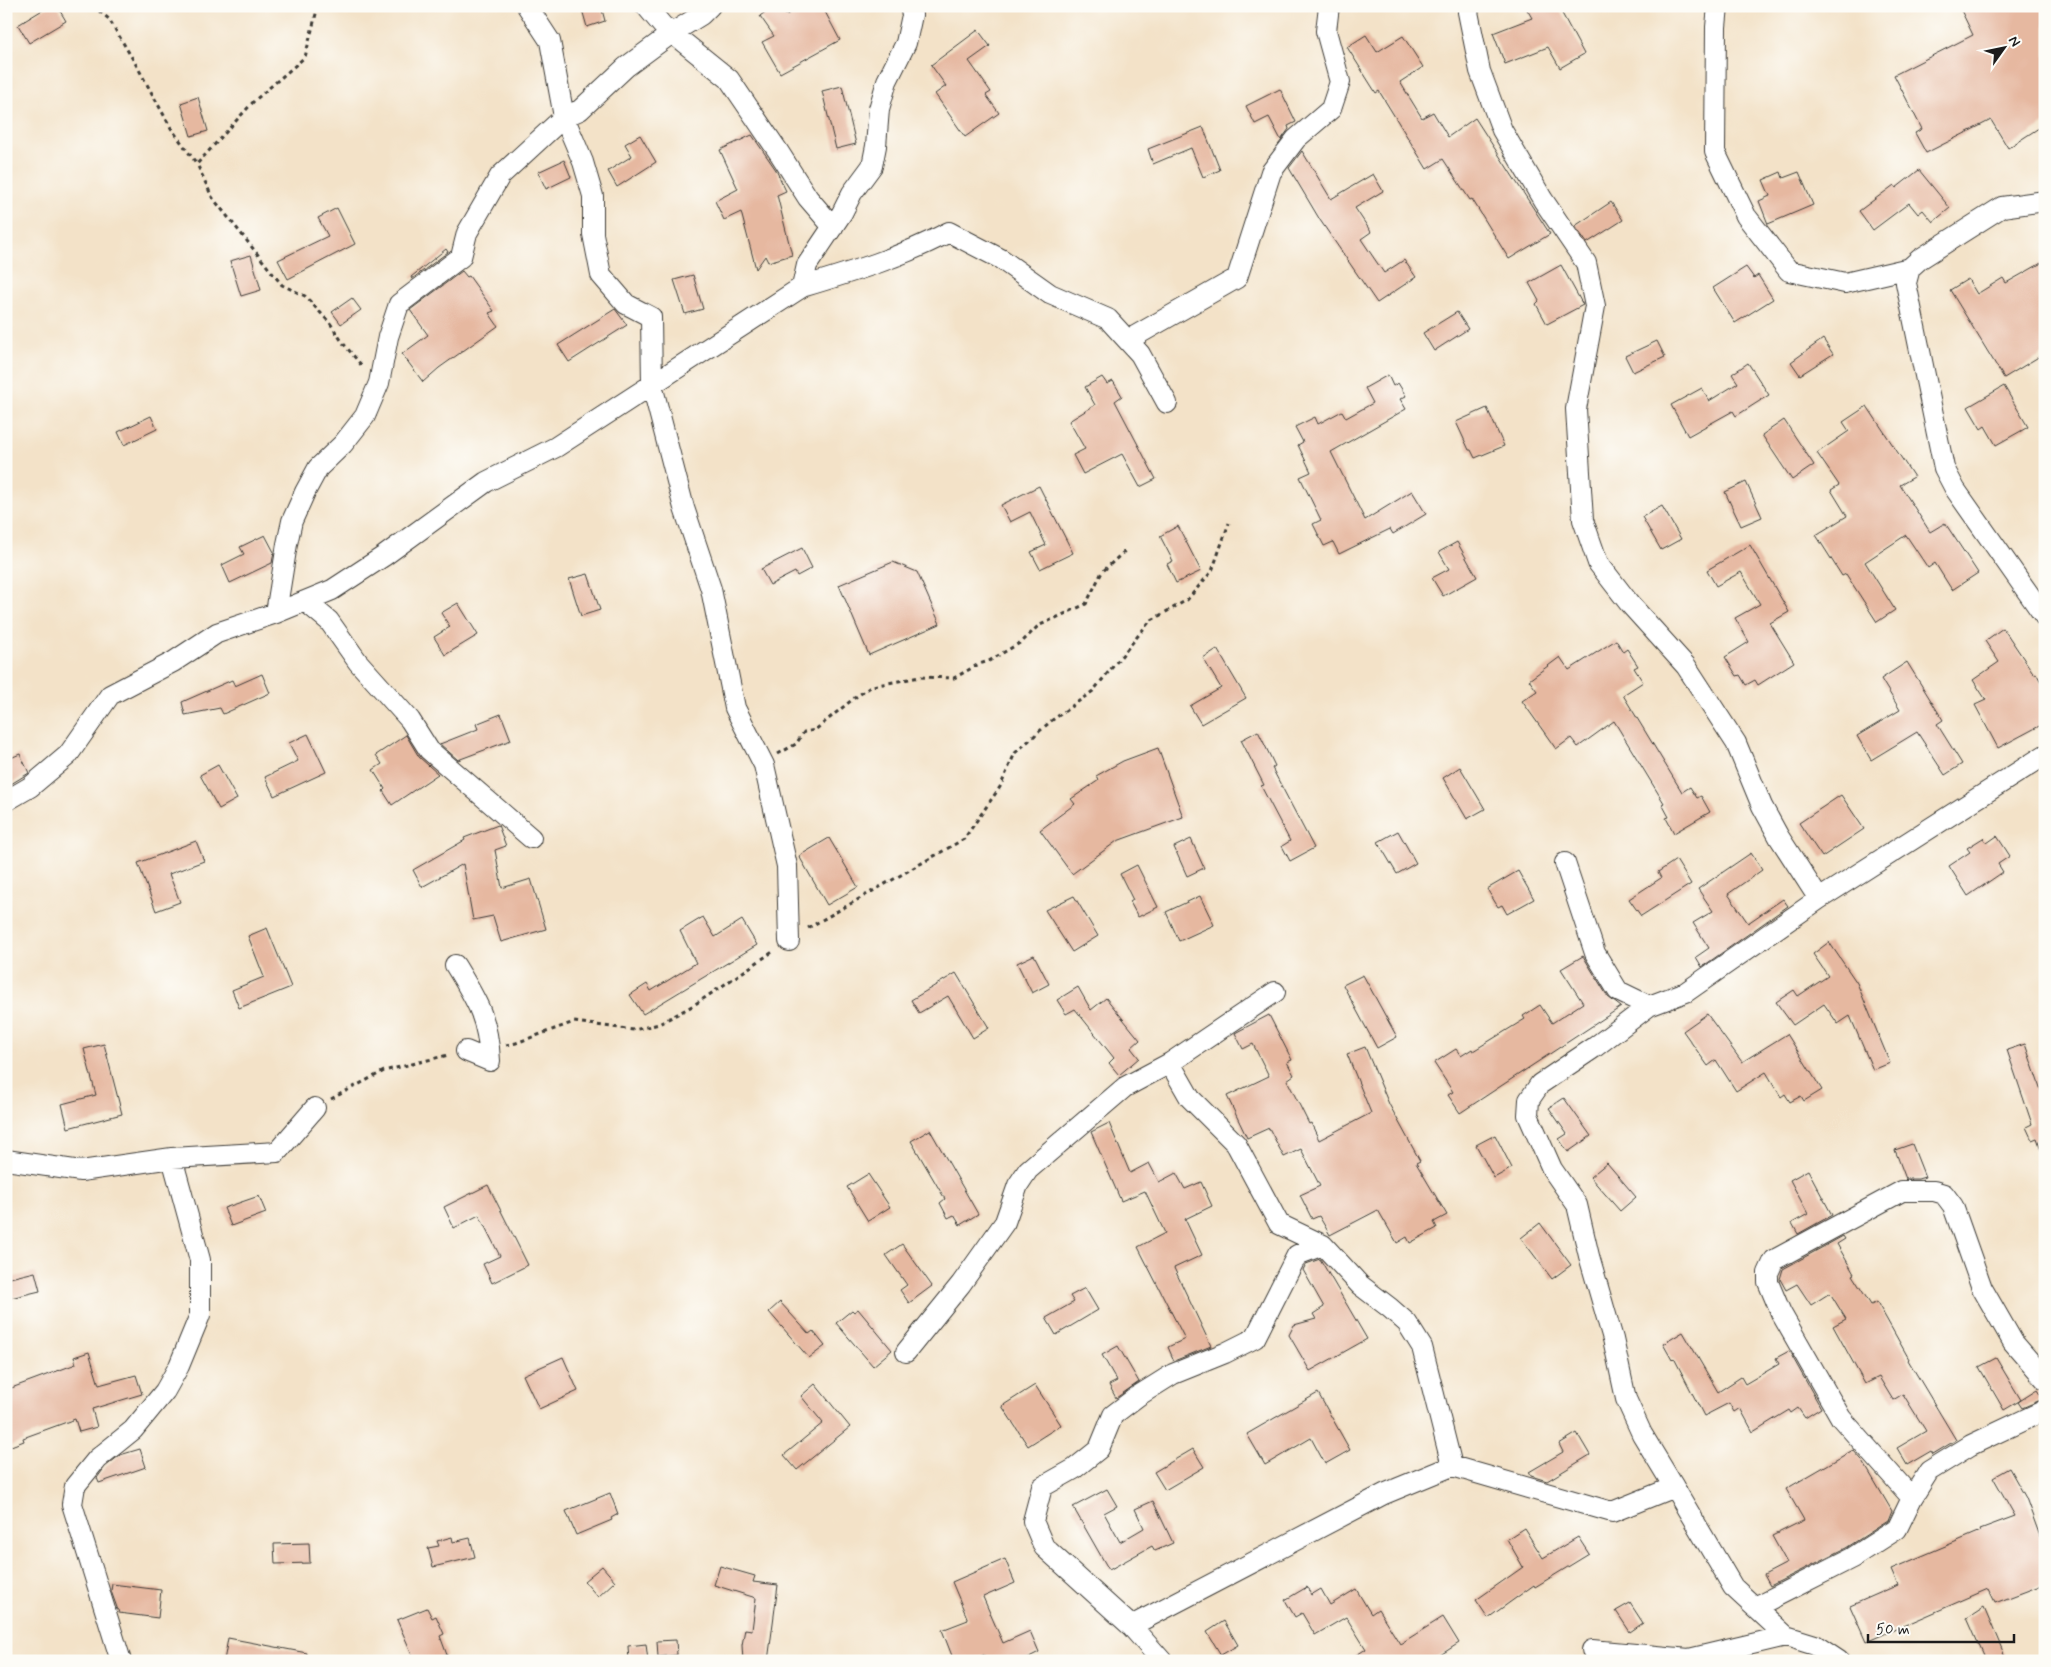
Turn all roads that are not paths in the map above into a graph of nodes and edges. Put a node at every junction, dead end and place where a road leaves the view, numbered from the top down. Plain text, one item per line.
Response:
1 (527, 6) edge
2 (646, 6) edge
3 (710, 6) edge
4 (910, 6) edge
5 (1330, 6) edge
6 (1470, 6) edge
7 (1718, 6) edge
8 (672, 33) junction
9 (564, 117) junction
10 (2045, 201) edge
11 (832, 227) junction
12 (1910, 268) junction
13 (802, 287) junction
14 (1128, 340) junction
15 (652, 385) junction
16 (1167, 403) dead end
17 (305, 601) junction
18 (276, 613) junction
19 (2045, 616) edge
20 (2045, 755) edge
21 (6, 801) edge
22 (531, 838) dead end
23 (1565, 863) dead end
24 (1819, 899) junction
25 (788, 941) road end
26 (455, 966) dead end
27 (1274, 992) dead end
28 (1649, 1006) junction
29 (466, 1051) road end
30 (1170, 1063) junction
31 (315, 1108) road end
32 (172, 1158) junction
33 (6, 1160) edge
34 (1323, 1245) junction
35 (906, 1352) dead end
36 (2045, 1379) edge
37 (2045, 1410) edge
38 (1452, 1466) junction
39 (1674, 1487) junction
40 (1912, 1498) junction
41 (1755, 1607) junction
42 (1131, 1626) junction
43 (1786, 1636) junction
44 (1592, 1650) dead end
45 (121, 1661) edge
46 (1162, 1661) edge
47 (1839, 1661) edge

1 - 9 street
2 - 8 street
3 - 8 street
4 - 11 street
5 - 14 street
6 - 24 street
7 - 12 street
8 - 9 street
8 - 11 street
9 - 15 street
9 - 18 street
10 - 12 street
11 - 13 street
12 - 19 street
13 - 14 street
13 - 15 street
14 - 16 street
15 - 17 street
15 - 25 street
17 - 18 street
17 - 22 street
18 - 21 street
20 - 24 street
23 - 28 street
24 - 28 street
26 - 29 street
27 - 30 street
28 - 39 street
30 - 34 street
30 - 35 street
31 - 32 street
32 - 33 street
32 - 45 street
34 - 38 street
34 - 42 street
36 - 40 street
37 - 40 street
38 - 39 street
38 - 42 street
39 - 41 street
40 - 41 street
41 - 43 street
42 - 46 street
43 - 44 street
43 - 47 street

